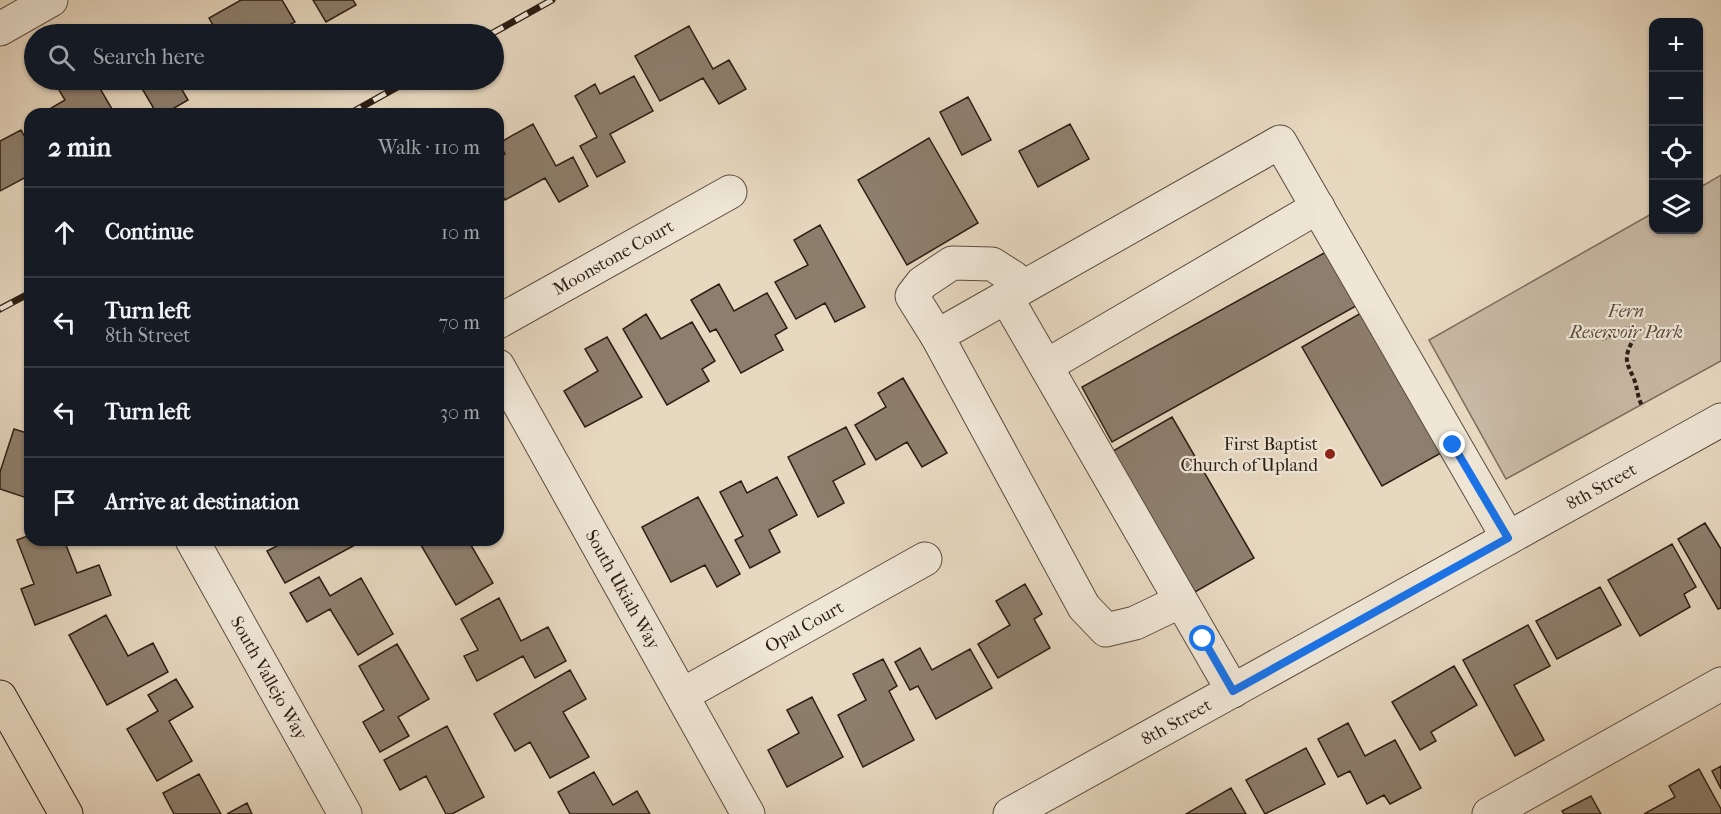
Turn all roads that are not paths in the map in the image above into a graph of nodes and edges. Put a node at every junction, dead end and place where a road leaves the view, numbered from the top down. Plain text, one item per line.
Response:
1 (51, 0) edge
2 (0, 29) edge
3 (730, 192) dead end
4 (1318, 207) junction
5 (1009, 297) junction
6 (504, 319) edge
7 (937, 336) junction
8 (1046, 366) junction
9 (504, 377) edge
10 (1721, 420) edge
11 (1508, 538) junction
12 (195, 546) edge
13 (925, 559) dead end
14 (1181, 601) junction
15 (1721, 684) edge
16 (1233, 691) junction
17 (682, 695) junction
18 (0, 697) edge
19 (66, 814) edge
20 (345, 814) edge
21 (748, 814) edge
22 (1010, 814) edge
23 (1489, 814) edge

1 - 2 street
3 - 6 street, Moonstone Court
4 - 5 street
4 - 8 street
4 - 11 street
5 - 7 street
5 - 7 street
5 - 8 street
7 - 14 street
8 - 14 street
9 - 17 street, South Ukiah Way
10 - 11 street, 8th Street
11 - 16 street, 8th Street
12 - 20 street, South Vallejo Way
13 - 17 street, Opal Court
14 - 16 street
15 - 23 street
16 - 22 street, 8th Street
17 - 21 street, South Ukiah Way
18 - 19 main road

